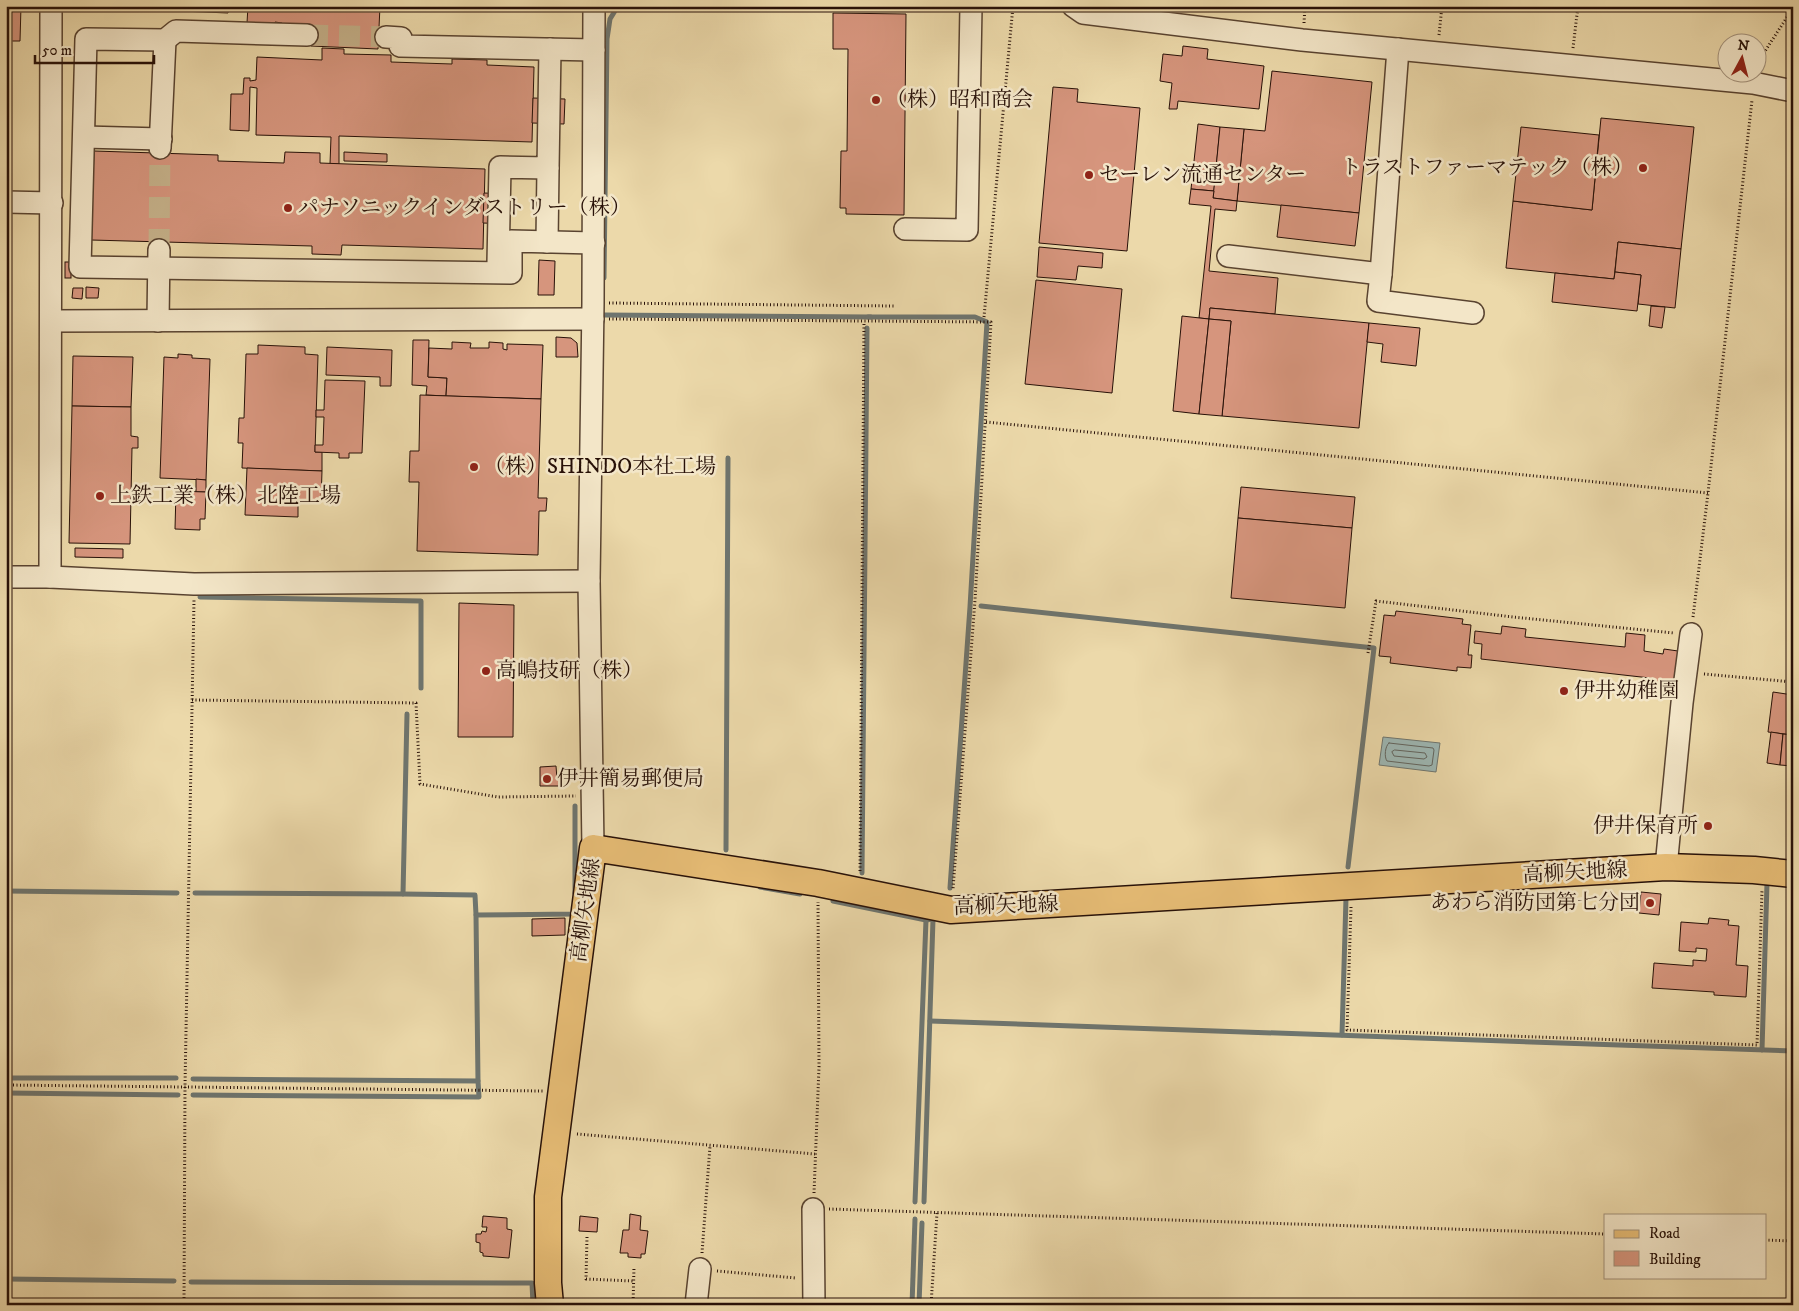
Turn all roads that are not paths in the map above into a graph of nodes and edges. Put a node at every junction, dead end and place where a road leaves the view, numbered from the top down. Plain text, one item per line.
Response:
1 (51, 6) edge
2 (594, 6) edge
3 (971, 6) edge
4 (1073, 6) edge
5 (307, 36) tunnel mouth
6 (386, 37) tunnel mouth
7 (165, 40) junction
8 (550, 49) junction
9 (594, 50) junction
10 (1398, 50) junction
11 (1716, 72) edge
12 (1766, 79) edge
13 (1793, 91) edge
14 (84, 137) junction
15 (548, 168) junction
16 (6, 202) edge
17 (52, 203) junction
18 (905, 229) dead end
19 (547, 242) junction
20 (594, 243) junction
21 (1228, 256) dead end
22 (159, 259) junction
23 (498, 273) junction
24 (1380, 274) junction
25 (593, 311) junction
26 (1473, 313) dead end
27 (51, 321) junction
28 (158, 321) junction
29 (6, 577) edge
30 (50, 577) junction
31 (590, 581) junction
32 (1690, 634) road end
33 (593, 848) junction
34 (1666, 867) junction
35 (1793, 874) edge
36 (813, 1209) road end
37 (700, 1269) road end
38 (550, 1305) edge
39 (696, 1305) edge
40 (814, 1305) edge

1 - 17 street
2 - 9 street
3 - 18 street
4 - 10 street
5 - 7 street
6 - 8 street
7 - 14 street
7 - 14 street
8 - 9 street
8 - 15 street
9 - 20 street
10 - 11 street
10 - 24 street
12 - 13 street
14 - 22 street
15 - 19 street
15 - 23 street
16 - 17 street
17 - 27 street
19 - 20 street
19 - 23 street
20 - 25 street
21 - 24 street
22 - 23 street
22 - 28 street
24 - 26 street
25 - 28 street
25 - 31 street
27 - 28 street
27 - 30 street
29 - 30 street
30 - 31 street
31 - 33 street
32 - 34 street
33 - 34 main road, 高柳矢地線
33 - 38 main road, 高柳矢地線
34 - 35 main road, 高柳矢地線
36 - 40 street
37 - 39 street

